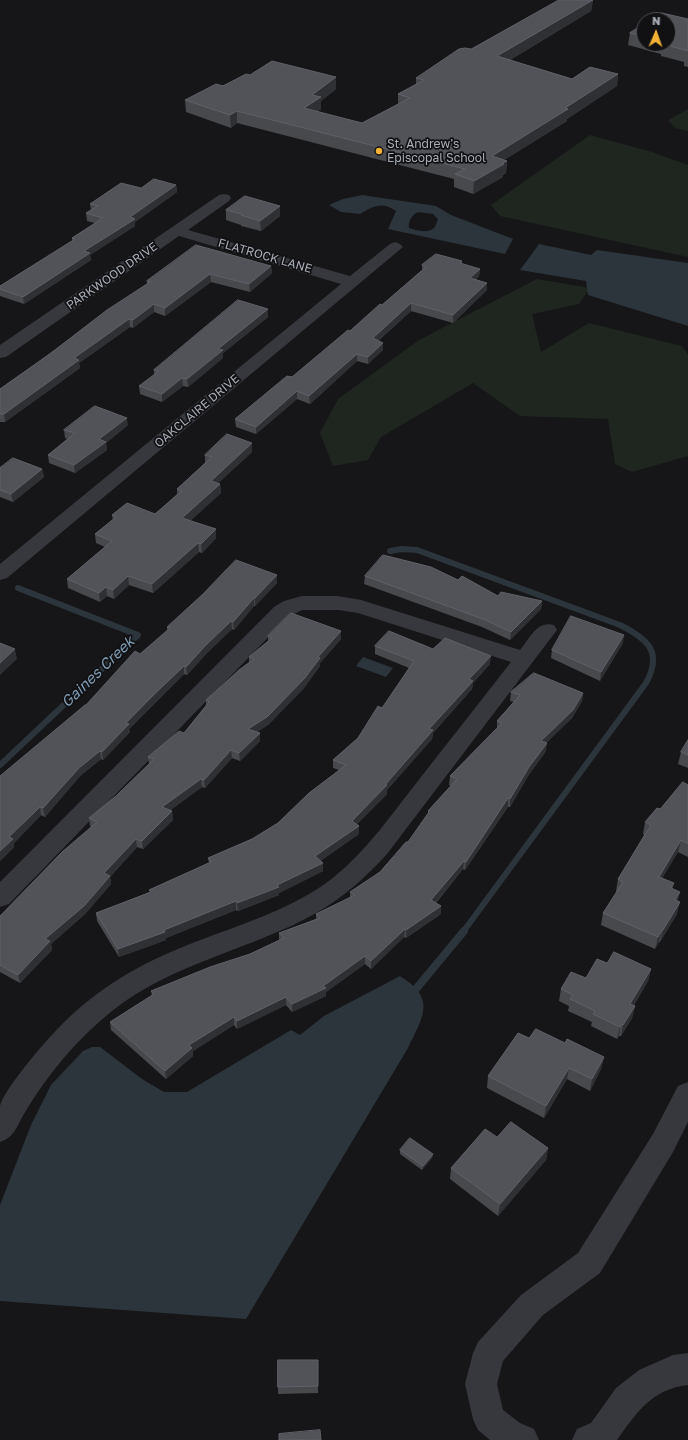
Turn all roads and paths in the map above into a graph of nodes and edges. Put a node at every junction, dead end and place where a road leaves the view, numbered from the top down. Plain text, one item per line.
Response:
1 (224, 198) dead end
2 (177, 231) junction
3 (395, 247) dead end
4 (353, 282) junction
5 (0, 353) edge
6 (0, 574) edge
7 (547, 630) dead end
8 (525, 659) junction
9 (0, 897) edge
10 (688, 1094) edge
11 (0, 1130) edge
12 (688, 1369) edge
13 (523, 1440) edge
14 (588, 1440) edge

1 - 2 street, PARKWOOD DRIVE
2 - 4 street, FLATROCK LANE
2 - 5 street, PARKWOOD DRIVE
3 - 4 street, OAKCLAIRE DRIVE
4 - 6 street, OAKCLAIRE DRIVE
7 - 8 street
8 - 9 street
8 - 11 street
10 - 13 street
12 - 14 street

